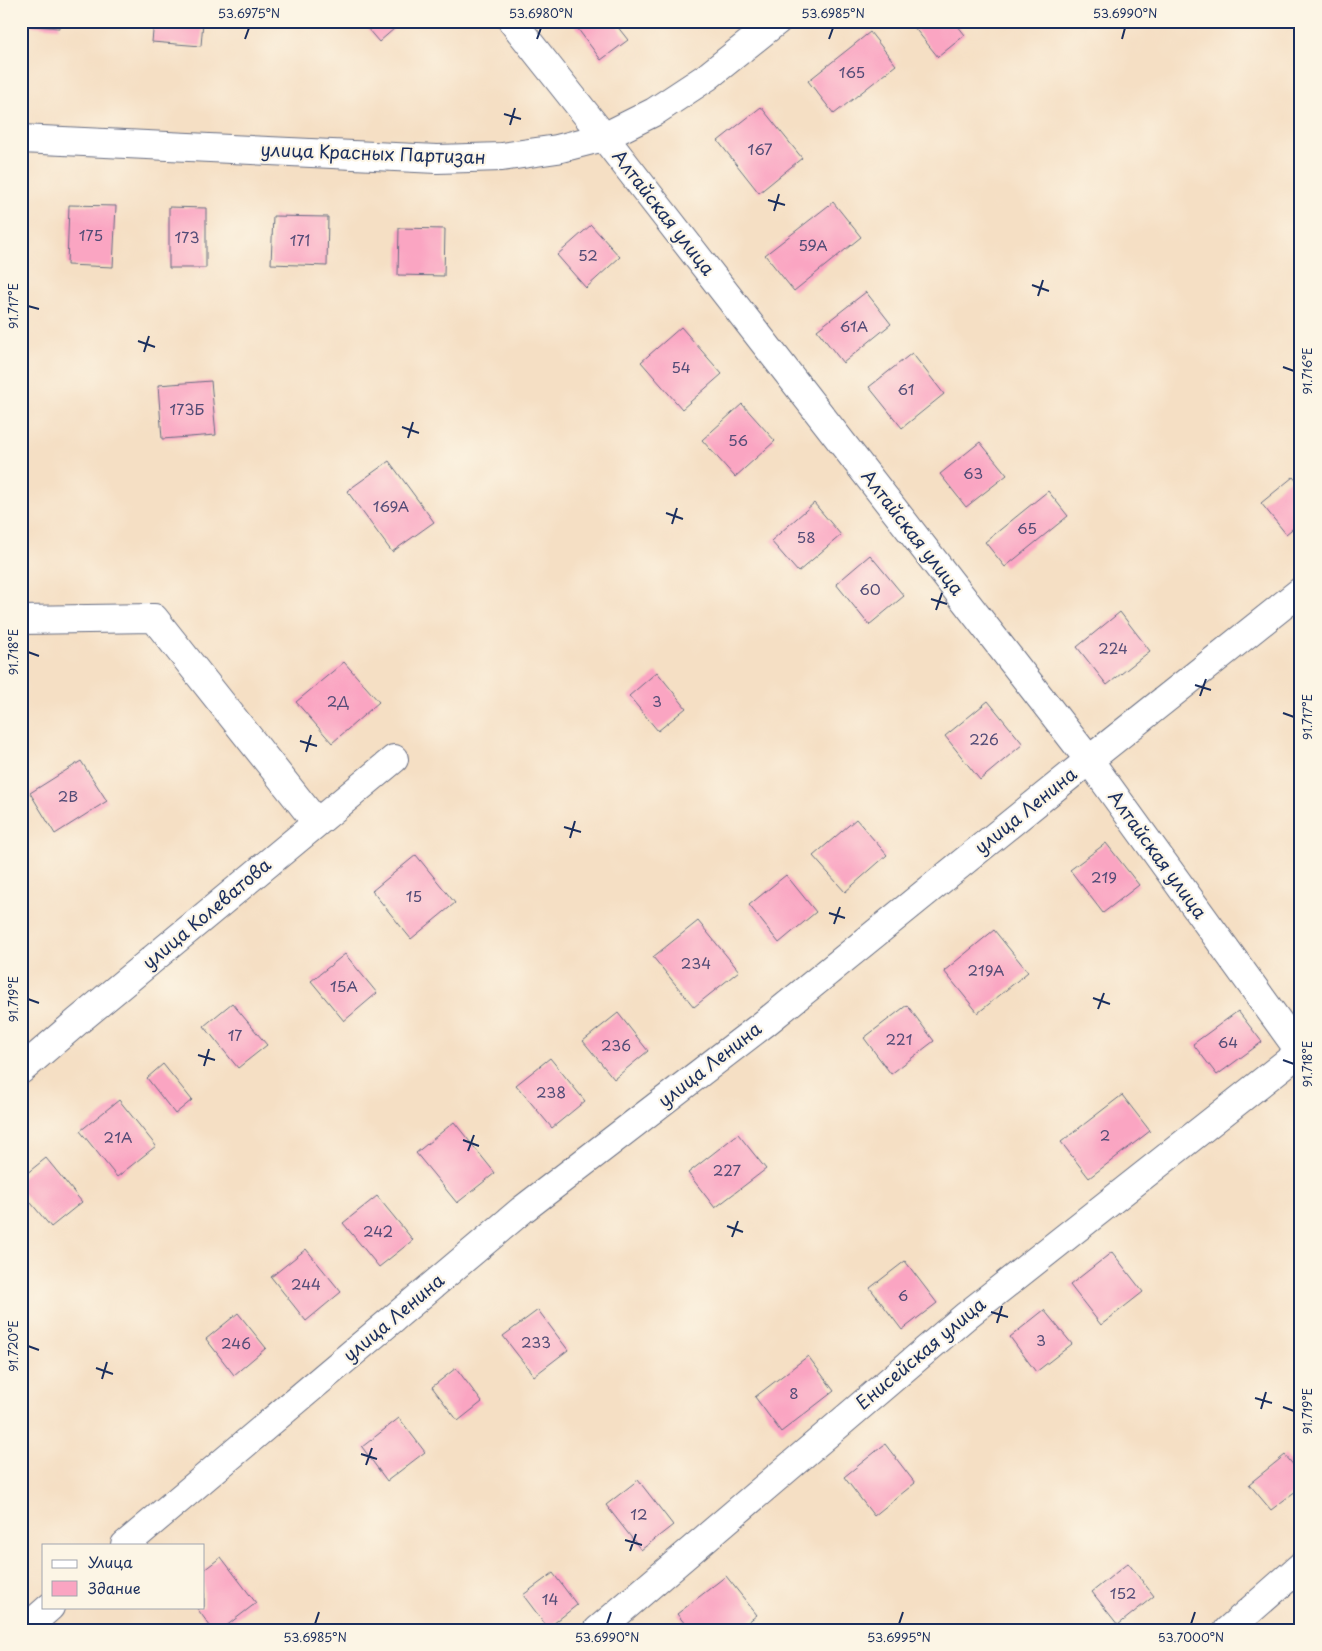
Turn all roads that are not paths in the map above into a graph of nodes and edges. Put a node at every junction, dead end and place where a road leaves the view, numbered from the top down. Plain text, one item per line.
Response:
1 (512, 21) edge
2 (777, 21) edge
3 (604, 136) junction
4 (21, 139) edge
5 (1301, 591) edge
6 (21, 620) edge
7 (394, 759) dead end
8 (1089, 760) junction
9 (316, 822) junction
10 (1300, 1052) edge
11 (21, 1070) edge
12 (125, 1544) edge
13 (1301, 1566) edge
14 (49, 1608) edge
15 (24, 1630) edge
16 (598, 1630) edge
17 (1228, 1630) edge

1 - 3 street, Алтайская улица
2 - 3 street, улица Красных Партизан
3 - 4 street, улица Красных Партизан
3 - 8 street, Алтайская улица
5 - 8 street, улица Ленина
6 - 9 street
7 - 9 street, улица Колеватова
8 - 10 street, Алтайская улица
8 - 12 street, улица Ленина
9 - 11 street, улица Колеватова
10 - 16 street, Енисейская улица
13 - 17 street
14 - 15 street

